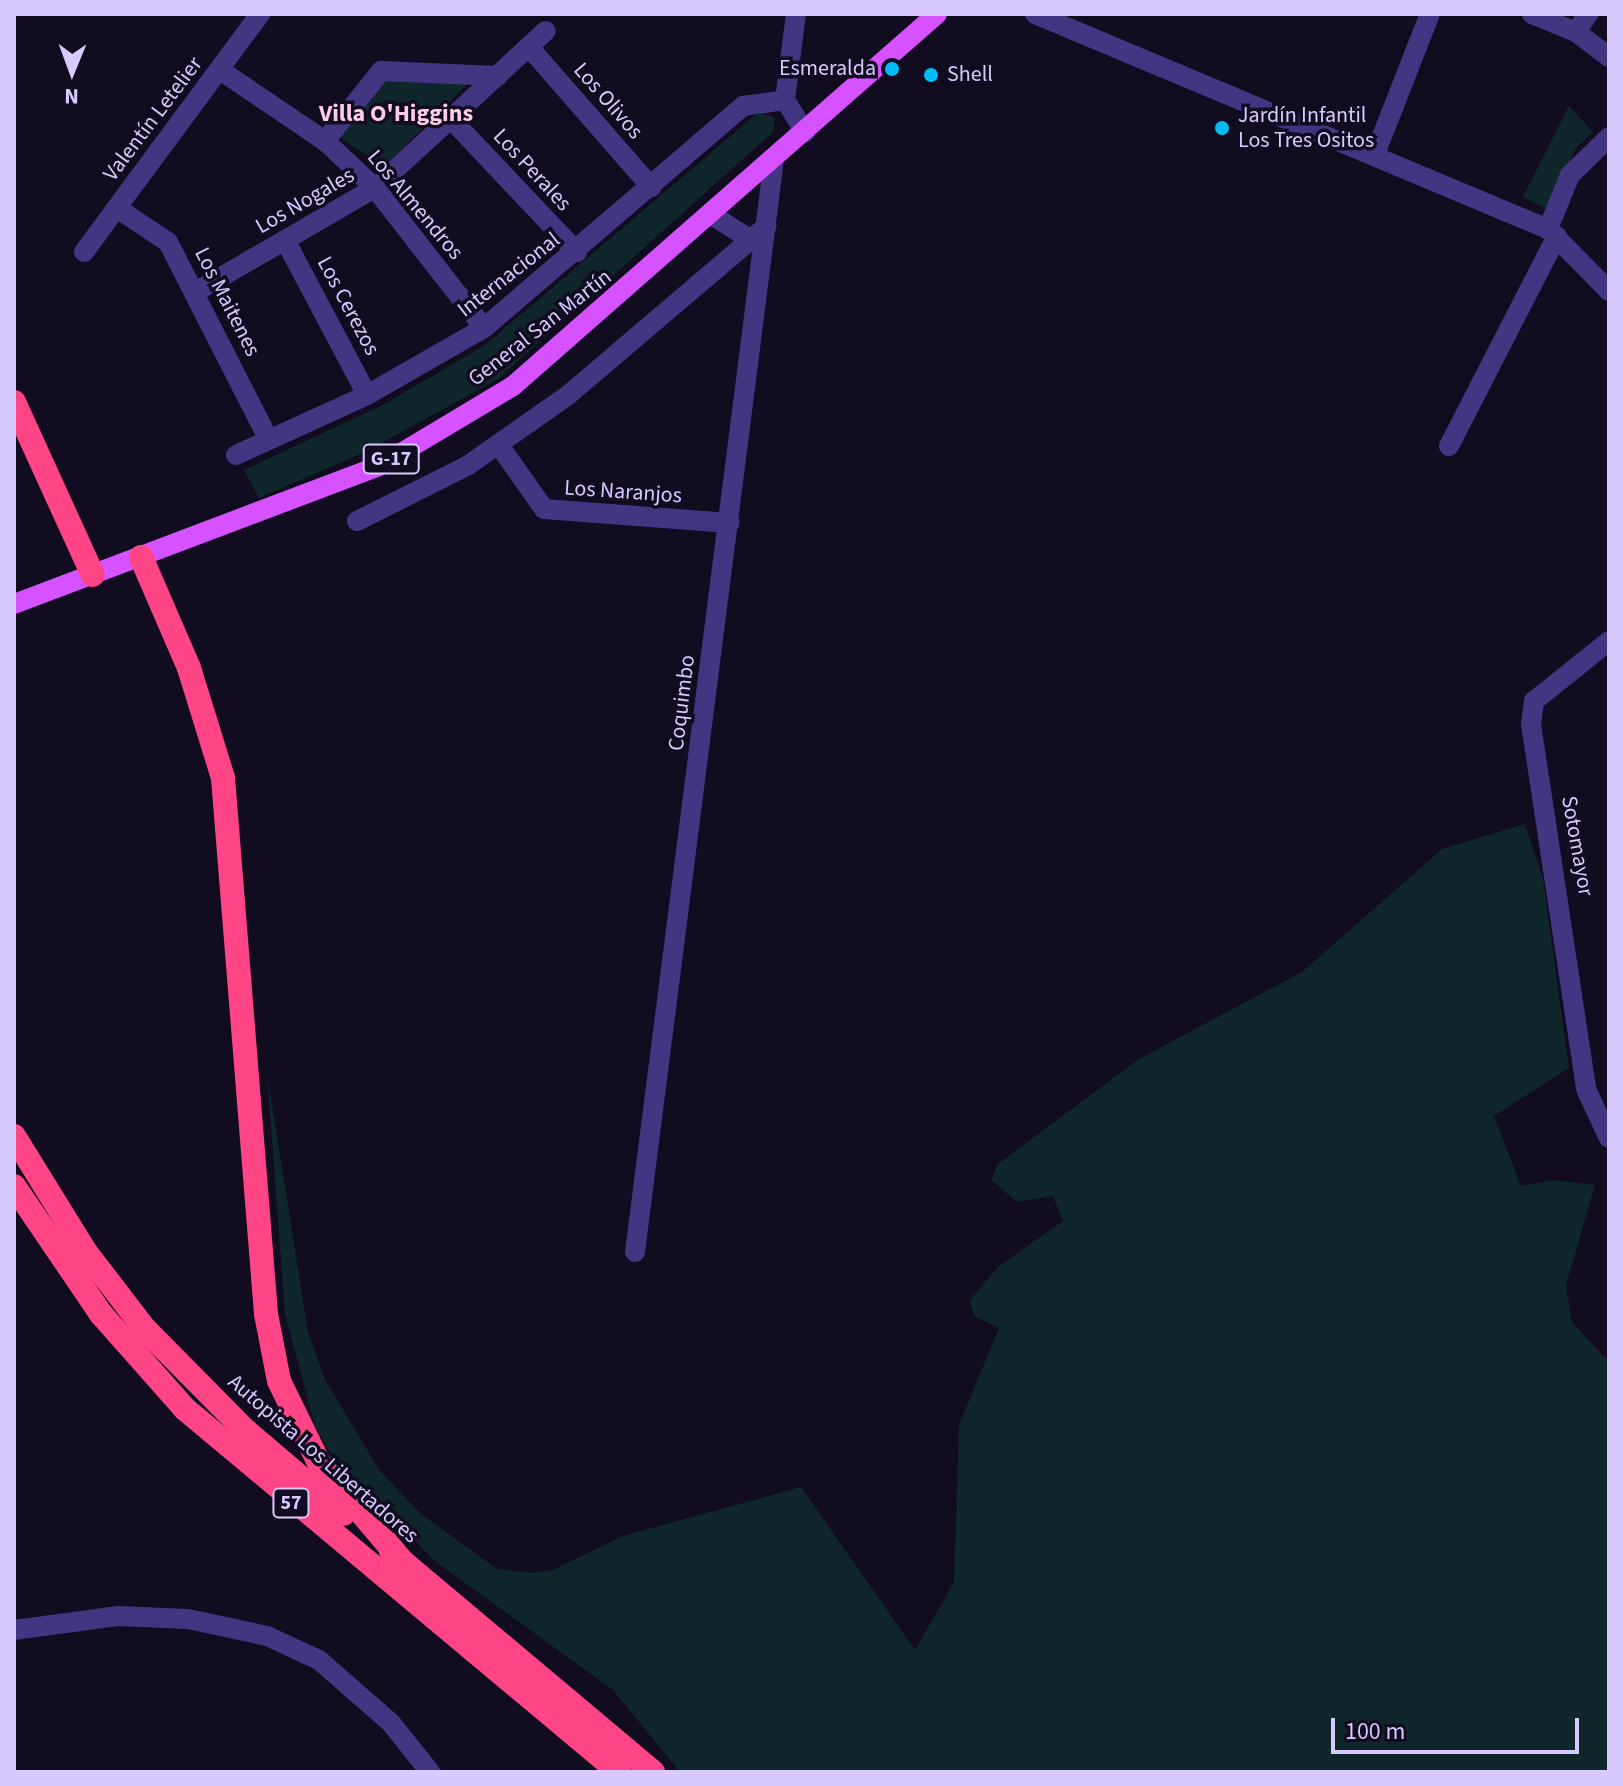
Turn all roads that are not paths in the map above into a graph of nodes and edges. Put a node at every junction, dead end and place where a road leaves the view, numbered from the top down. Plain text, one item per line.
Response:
1 (260, 14) edge
2 (796, 14) edge
3 (937, 14) edge
4 (1035, 14) edge
5 (1430, 14) edge
6 (1532, 14) edge
7 (1588, 14) edge
8 (546, 31) dead end
9 (1576, 32) junction
10 (529, 47) junction
11 (1609, 57) edge
12 (220, 70) junction
13 (498, 76) junction
14 (785, 100) junction
15 (452, 120) junction
16 (805, 132) junction
17 (1609, 137) edge
18 (325, 141) junction
19 (1375, 154) junction
20 (774, 159) junction
21 (651, 187) junction
22 (375, 188) junction
23 (117, 208) junction
24 (712, 215) junction
25 (767, 226) junction
26 (1552, 232) junction
27 (285, 240) junction
28 (751, 240) junction
29 (84, 252) dead end
30 (577, 252) junction
31 (197, 291) junction
32 (1609, 291) edge
33 (484, 328) junction
34 (367, 395) junction
35 (14, 402) edge
36 (269, 440) junction
37 (499, 445) junction
38 (1449, 446) dead end
39 (236, 455) dead end
40 (357, 521) dead end
41 (729, 523) junction
42 (141, 557) junction
43 (93, 575) junction
44 (14, 604) edge
45 (1609, 641) edge
46 (14, 1136) edge
47 (1609, 1138) edge
48 (14, 1186) edge
49 (635, 1252) dead end
50 (403, 1562) junction
51 (14, 1630) edge
52 (430, 1772) edge
53 (619, 1772) edge
54 (653, 1772) edge

1 - 12 street, Valentín Letelier
2 - 14 street
3 - 16 main road, General San Martín / G-17
4 - 19 street
5 - 19 street
6 - 9 street
7 - 9 street
8 - 10 street, Los Nogales
9 - 11 street
10 - 13 street, Los Nogales
10 - 21 street, Los Olivos
12 - 18 street, Los Almendros
12 - 23 street, Valentín Letelier
13 - 15 street, Los Nogales
13 - 18 street, Los Nogales
14 - 16 street
14 - 21 street, Internacional
15 - 22 street, Los Nogales
15 - 30 street, Los Perales
16 - 20 main road, General San Martín / G-17
17 - 26 street
18 - 22 street, Los Almendros
19 - 26 street
20 - 24 main road, General San Martín / G-17
20 - 25 street, Coquimbo
21 - 30 street, Internacional
22 - 27 street, Los Nogales
22 - 33 street, Los Almendros
23 - 29 street, Valentín Letelier
23 - 31 street, Los Maitenes
24 - 28 street
24 - 42 main road, General San Martín / G-17
25 - 28 street
25 - 41 street, Coquimbo
26 - 32 street
26 - 38 street
27 - 31 street, Los Nogales
27 - 34 street, Los Cerezos
28 - 37 street
30 - 33 street, Internacional
31 - 36 street, Los Maitenes
33 - 34 street, Internacional
34 - 36 street, Internacional
35 - 43 highway
36 - 39 street, Internacional
37 - 40 street
37 - 41 street, Los Naranjos
41 - 49 street, Coquimbo
42 - 43 main road, General San Martín / G-17
42 - 50 highway
43 - 44 main road, General San Martín / G-17
45 - 47 street, Sotomayor
46 - 50 highway, Autopista Los Libertadores / 57
48 - 53 highway, 57
50 - 54 highway, Autopista Los Libertadores / 57
51 - 52 street

